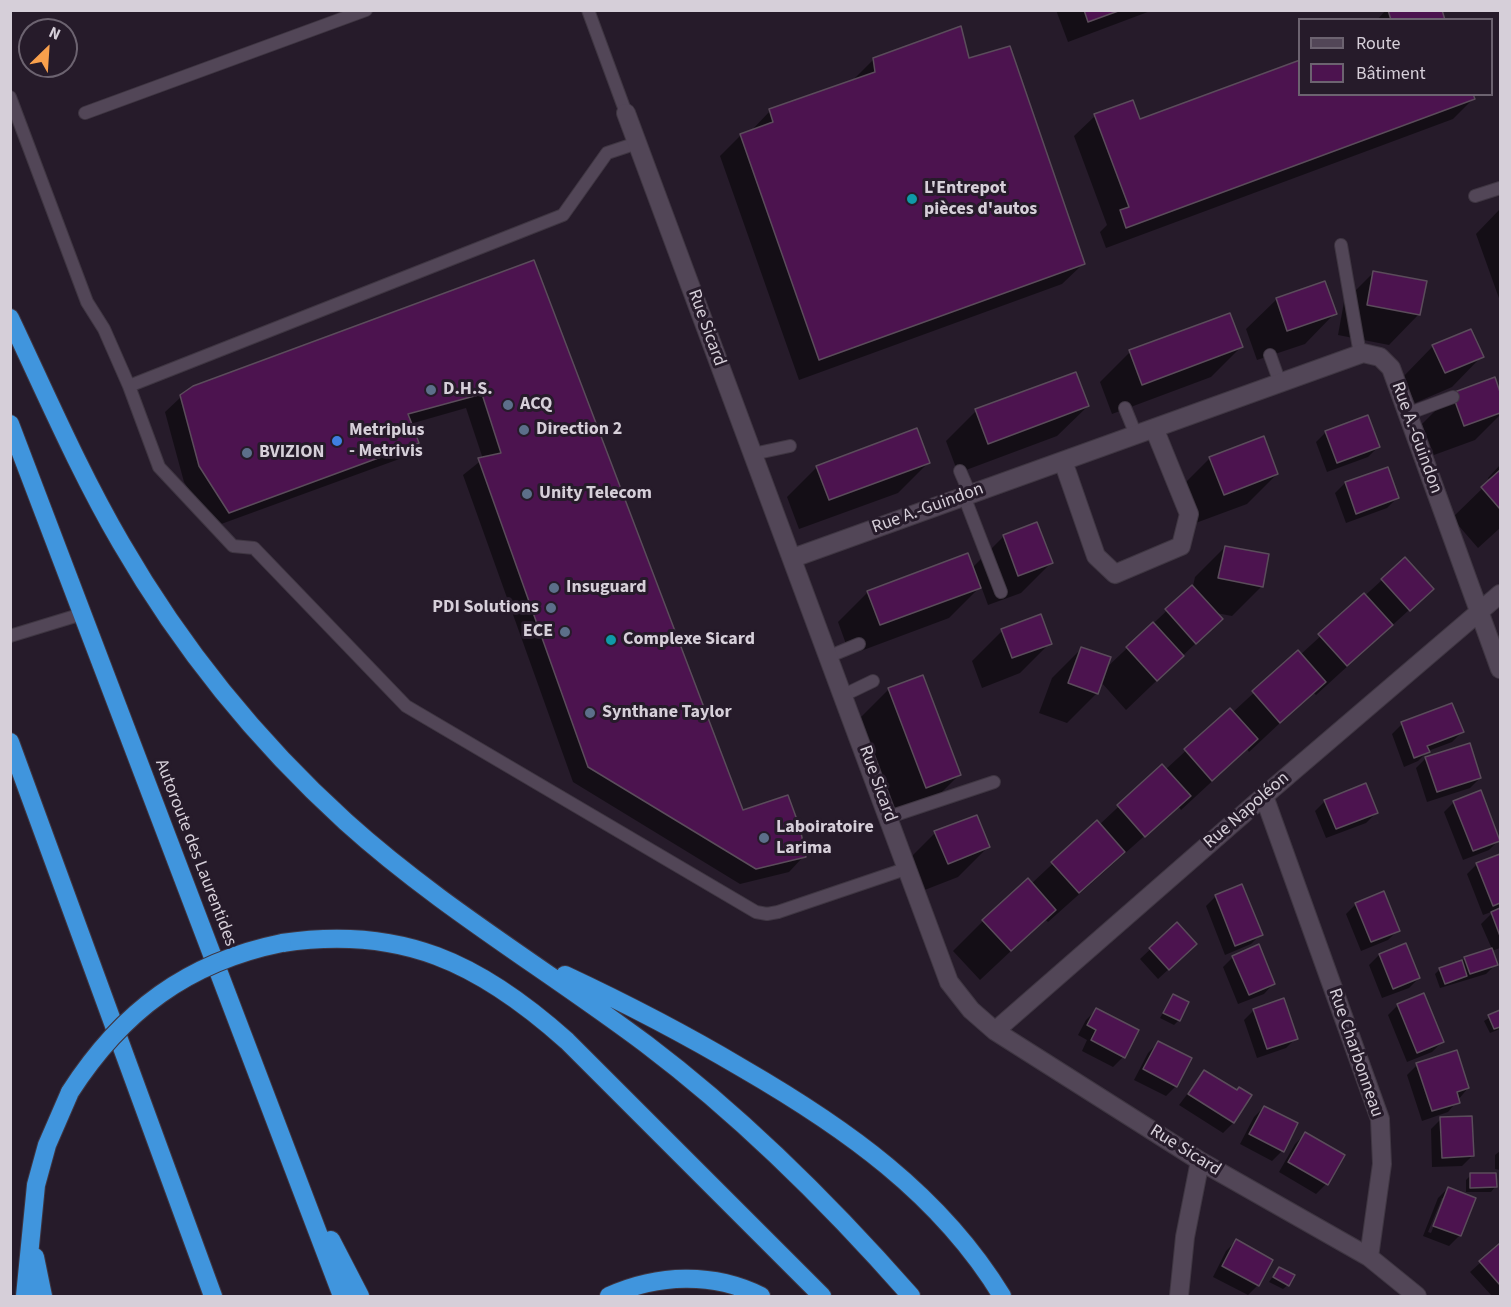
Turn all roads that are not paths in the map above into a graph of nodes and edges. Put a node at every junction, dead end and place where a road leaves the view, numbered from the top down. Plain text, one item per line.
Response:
1 (366, 10) edge
2 (588, 10) edge
3 (10, 97) edge
4 (85, 113) dead end
5 (626, 113) joint
6 (638, 143) junction
7 (1500, 188) edge
8 (1475, 196) dead end
9 (1341, 245) dead end
10 (10, 318) edge
11 (1360, 354) junction
12 (1270, 355) dead end
13 (1280, 382) junction
14 (129, 386) junction
15 (1453, 397) dead end
16 (1125, 408) dead end
17 (1407, 414) junction
18 (10, 424) edge
19 (1154, 428) junction
20 (1136, 435) junction
21 (790, 446) dead end
22 (753, 454) junction
23 (1063, 461) junction
24 (960, 471) dead end
25 (967, 495) junction
26 (793, 558) junction
27 (1001, 592) dead end
28 (1500, 594) edge
29 (1478, 613) junction
30 (82, 614) junction
31 (10, 636) edge
32 (859, 644) dead end
33 (830, 656) junction
34 (1500, 669) edge
35 (873, 681) dead end
36 (844, 695) junction
37 (10, 742) edge
38 (994, 782) dead end
39 (1264, 796) junction
40 (889, 817) junction
41 (908, 868) junction
42 (517, 953) junction
43 (995, 1031) junction
44 (288, 1155) junction
45 (1200, 1161) junction
46 (31, 1240) junction
47 (1369, 1257) junction
48 (25, 1296) edge
49 (44, 1296) edge
50 (213, 1296) edge
51 (342, 1296) edge
52 (360, 1296) edge
53 (609, 1296) edge
54 (761, 1296) edge
55 (822, 1296) edge
56 (910, 1296) edge
57 (1002, 1296) edge
58 (1179, 1296) edge
59 (1417, 1296) edge

1 - 4 lane
2 - 5 lane
3 - 14 lane
5 - 6 street, Rue Sicard
6 - 14 lane
6 - 22 street, Rue Sicard
7 - 8 lane
9 - 11 lane
10 - 42 highway
11 - 13 street, Rue A.-Guindon
11 - 17 street, Rue A.-Guindon
12 - 13 lane
13 - 19 street, Rue A.-Guindon
14 - 41 lane
15 - 17 lane
16 - 20 lane
17 - 29 street, Rue A.-Guindon
18 - 30 highway, Autoroute des Laurentides
19 - 20 street, Rue A.-Guindon
19 - 23 street
20 - 23 street, Rue A.-Guindon
21 - 22 lane
22 - 26 street, Rue Sicard
23 - 25 street, Rue A.-Guindon
24 - 25 lane
25 - 26 street, Rue A.-Guindon
25 - 27 lane
26 - 33 street, Rue Sicard
28 - 29 street, Rue Napoléon
29 - 34 street, Rue A.-Guindon
29 - 39 street, Rue Napoléon
30 - 31 lane
30 - 44 highway, Autoroute des Laurentides
32 - 33 lane
33 - 36 street, Rue Sicard
35 - 36 lane
36 - 40 street, Rue Sicard
37 - 50 highway
38 - 40 lane
39 - 43 street, Rue Napoléon
39 - 47 street, Rue Charbonneau
40 - 41 street, Rue Sicard
41 - 43 street, Rue Sicard
42 - 56 highway
42 - 57 highway
43 - 45 street, Rue Sicard
44 - 51 highway, Autoroute des Laurentides
44 - 52 highway
45 - 47 street, Rue Sicard
45 - 58 street
46 - 48 highway
46 - 49 highway
46 - 55 highway, bridge
47 - 59 street
53 - 54 highway

